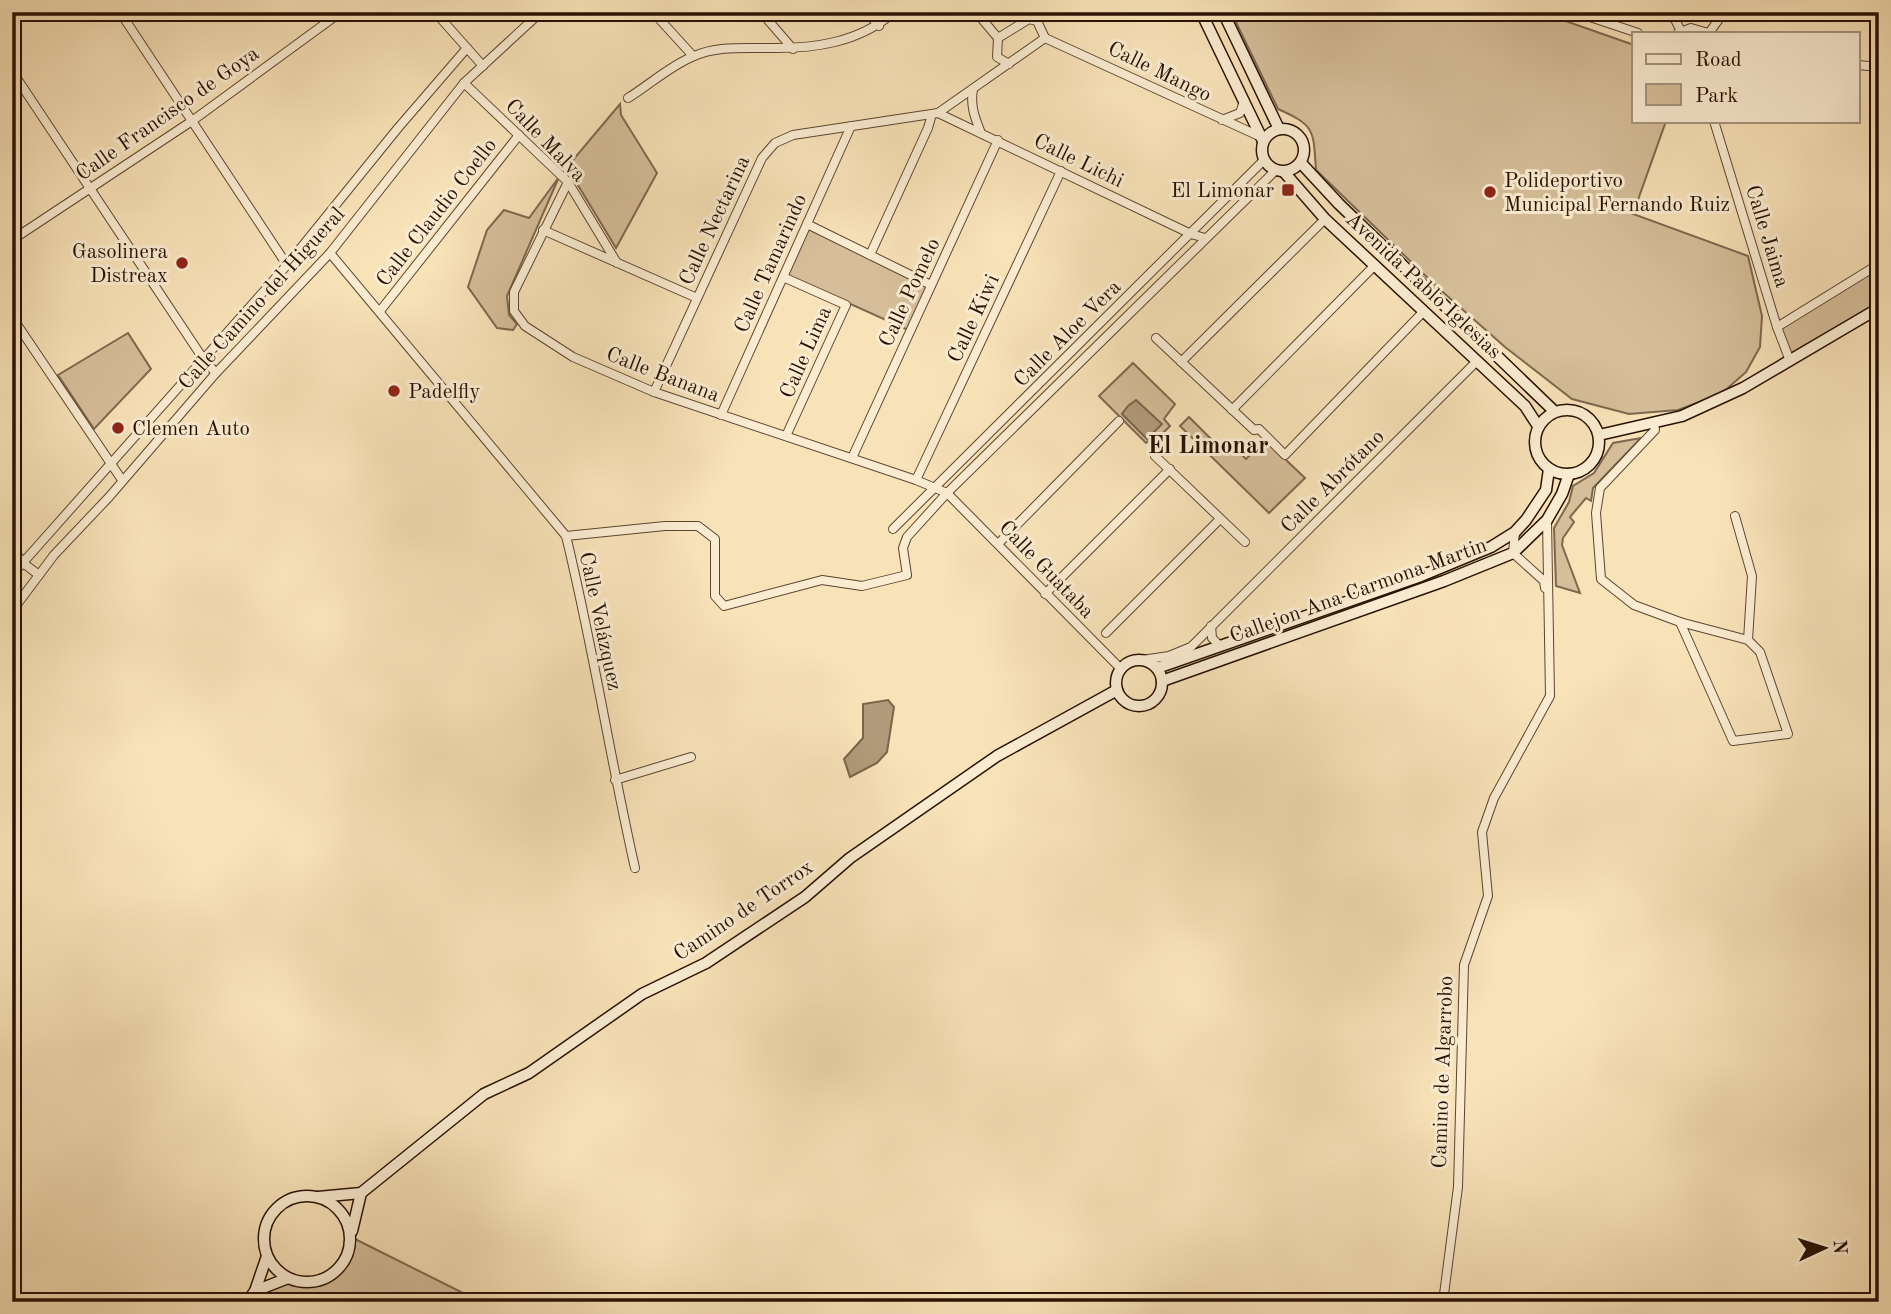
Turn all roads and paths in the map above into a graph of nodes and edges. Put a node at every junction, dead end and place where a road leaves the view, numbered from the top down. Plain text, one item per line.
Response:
1 (120, 12) edge
2 (341, 12) edge
3 (435, 12) edge
4 (541, 12) edge
5 (653, 12) edge
6 (761, 12) edge
7 (867, 12) edge
8 (894, 12) edge
9 (976, 12) edge
10 (1201, 12) edge
11 (1223, 12) edge
12 (1575, 12) edge
13 (1671, 12) edge
14 (1724, 12) edge
15 (1039, 17) edge
16 (879, 26) junction
17 (1635, 32) edge
18 (1680, 32) edge
19 (1705, 32) edge
20 (1710, 32) edge
21 (998, 38) junction
22 (1045, 38) junction
23 (467, 48) junction
24 (793, 49) junction
25 (693, 56) junction
26 (1009, 64) junction
27 (1860, 65) edge
28 (483, 66) junction
29 (1879, 67) edge
30 (12, 71) edge
31 (464, 83) junction
32 (973, 89) junction
33 (628, 98) dead end
34 (1244, 101) junction
35 (935, 113) junction
36 (1222, 120) junction
37 (192, 121) junction
38 (1714, 122) edge
39 (851, 126) junction
40 (1279, 129) junction
41 (981, 132) junction
42 (519, 135) junction
43 (1261, 139) junction
44 (998, 141) junction
45 (1264, 160) junction
46 (1301, 163) junction
47 (1061, 171) junction
48 (1280, 171) junction
49 (568, 182) junction
50 (91, 188) junction
51 (1325, 219) junction
52 (807, 224) junction
53 (543, 230) junction
54 (1191, 234) junction
55 (1205, 238) junction
56 (12, 240) edge
57 (330, 253) junction
58 (870, 255) junction
59 (617, 263) junction
60 (1879, 264) edge
61 (288, 265) junction
62 (1375, 265) junction
63 (783, 277) junction
64 (931, 285) junction
65 (697, 298) junction
66 (1879, 308) edge
67 (380, 311) junction
68 (1424, 311) junction
69 (12, 317) edge
70 (1777, 327) junction
71 (1156, 338) dead end
72 (204, 360) junction
73 (1477, 361) junction
74 (1790, 361) junction
75 (1181, 362) junction
76 (216, 373) junction
77 (654, 392) junction
78 (1232, 410) junction
79 (1555, 411) junction
80 (721, 415) junction
81 (1119, 421) dead end
82 (1654, 422) junction
83 (1538, 426) junction
84 (1599, 435) junction
85 (786, 436) junction
86 (1155, 456) dead end
87 (852, 458) junction
88 (112, 465) junction
89 (1170, 469) junction
90 (1549, 469) junction
91 (1569, 474) junction
92 (122, 480) junction
93 (916, 480) junction
94 (936, 488) junction
95 (947, 493) junction
96 (1735, 516) dead end
97 (1220, 519) junction
98 (1547, 520) junction
99 (893, 529) dead end
100 (1514, 532) junction
101 (566, 537) junction
102 (1245, 542) dead end
103 (998, 544) junction
104 (12, 547) edge
105 (1513, 553) junction
106 (23, 562) junction
107 (12, 575) edge
108 (39, 575) junction
109 (1045, 594) junction
110 (12, 611) edge
111 (1549, 611) junction
112 (1680, 622) junction
113 (1211, 626) junction
114 (1106, 633) dead end
115 (1748, 640) junction
116 (1220, 646) junction
117 (1142, 660) junction
118 (1157, 668) junction
119 (1121, 669) junction
120 (1162, 681) junction
121 (1117, 690) junction
122 (691, 757) dead end
123 (615, 780) junction
124 (635, 868) dead end
125 (360, 1193) junction
126 (318, 1197) junction
127 (350, 1237) junction
128 (267, 1256) junction
129 (288, 1278) junction
130 (255, 1291) junction
131 (247, 1302) edge
132 (1443, 1302) edge

1 - 37 street
2 - 37 street, Calle Francisco de Goya
3 - 23 street
4 - 28 street, Calle Camino del Higueral
5 - 25 street
6 - 24 street
7 - 16 street
8 - 16 street
9 - 21 street
10 - 34 street
11 - 40 street
12 - 17 street
13 - 18 street
14 - 20 street
15 - 21 street
15 - 22 street
16 - 24 street
18 - 19 street
21 - 26 street
22 - 26 street, Calle Nectarina
22 - 36 street, Calle Mango
23 - 28 street
23 - 61 street, Calle Camino del Higueral
24 - 25 street
25 - 33 street
26 - 32 street, Calle Nectarina
27 - 29 street
28 - 31 street, Calle Camino del Higueral
30 - 50 street
31 - 42 street, Calle Malva
31 - 57 street, Calle Camino del Higueral
32 - 35 street, Calle Nectarina
32 - 41 street
34 - 36 street
34 - 43 street
35 - 39 street, Calle Nectarina
35 - 41 street, Calle Lichi
35 - 58 street
36 - 43 street, Calle Mango
37 - 50 street, Calle Francisco de Goya
37 - 61 street
38 - 70 street, Calle Jaima
39 - 52 street, Calle Tamarindo
39 - 65 street, Calle Nectarina
40 - 43 street
40 - 46 street
41 - 44 street, Calle Lichi
42 - 49 street, Calle Malva
42 - 67 street, Calle Claudio Coello
43 - 45 street
44 - 47 street, Calle Lichi
44 - 64 street, Calle Pomelo
45 - 48 street
45 - 54 street, Calle Aloe Vera
46 - 48 street
46 - 79 street, Avenida Pablo Iglesias
47 - 54 street, Calle Lichi
47 - 93 street, Calle Kiwi
48 - 51 street, Avenida Pablo Iglesias
48 - 55 street, Calle Aloe Vera
49 - 53 street, Calle Banana
49 - 59 street, Calle Malva
50 - 56 street, Calle Francisco de Goya
50 - 72 street
51 - 62 street, Avenida Pablo Iglesias
51 - 75 street
52 - 58 street
52 - 63 street, Calle Tamarindo
53 - 59 street
53 - 77 street, Calle Banana
54 - 55 street, Calle Lichi
54 - 94 street, Calle Aloe Vera
55 - 95 street, Calle Aloe Vera
57 - 67 street, Calle Velázquez
57 - 76 street, Calle Camino del Higueral
58 - 64 street
59 - 65 street
60 - 70 street
61 - 72 street, Calle Camino del Higueral
62 - 68 street, Avenida Pablo Iglesias
62 - 78 street
63 - 80 street, Calle Tamarindo
63 - 85 street, Calle Lima
64 - 87 street, Calle Pomelo
65 - 77 street, Calle Nectarina
66 - 74 street
67 - 101 street, Calle Velázquez
68 - 73 street, Avenida Pablo Iglesias
68 - 78 street
69 - 88 street
70 - 74 street, Calle Jaima
71 - 75 street
72 - 76 street
72 - 88 street, Calle Camino del Higueral
73 - 83 street, Avenida Pablo Iglesias
73 - 113 street, Calle Abrótano
74 - 82 street
75 - 78 street
76 - 92 street, Calle Camino del Higueral
77 - 80 street, Calle Banana
79 - 83 street
79 - 84 street
80 - 85 street, Calle Banana
81 - 103 street
82 - 84 street
82 - 112 street
83 - 90 street
84 - 91 street
85 - 87 street, Calle Banana
86 - 89 street
87 - 93 street, Calle Banana
88 - 92 street
88 - 106 street, Calle Camino del Higueral
89 - 97 street
89 - 109 street
90 - 91 street
90 - 100 street, Callejon Ana Carmona Martin
91 - 98 street, Callejon Ana Carmona Martin
92 - 108 street, Calle Camino del Higueral
93 - 94 street, Calle Banana
94 - 95 street, Calle Banana
94 - 99 street, Calle Aloe Vera
95 - 101 street, Calle Aloe Vera
95 - 103 street, Calle Guataba
96 - 115 street
97 - 102 street
97 - 114 street
98 - 105 street, Callejon Ana Carmona Martin
98 - 111 street, Camino de Algarrobo
100 - 105 street
100 - 116 street, Callejon Ana Carmona Martin
101 - 123 street, Calle Velázquez
103 - 109 street, Calle Guataba
104 - 106 street
105 - 111 street, Camino de Algarrobo
105 - 120 street, Callejon Ana Carmona Martin
106 - 107 street, Calle Camino del Higueral
106 - 108 street
108 - 110 street, Calle Camino del Higueral
109 - 119 street, Calle Guataba
111 - 132 street, Camino de Algarrobo
112 - 115 street
112 - 115 street
113 - 116 street
113 - 117 street, Calle Abrótano
116 - 118 street, Callejon Ana Carmona Martin
117 - 118 street
117 - 119 street
118 - 120 street
119 - 121 street
120 - 121 street
121 - 125 street, Camino de Torrox
122 - 123 street
123 - 124 street, Calle Velázquez
125 - 126 street
125 - 127 street
126 - 127 street
126 - 128 street
127 - 129 street
128 - 129 street
128 - 130 street
129 - 130 street
130 - 131 street

